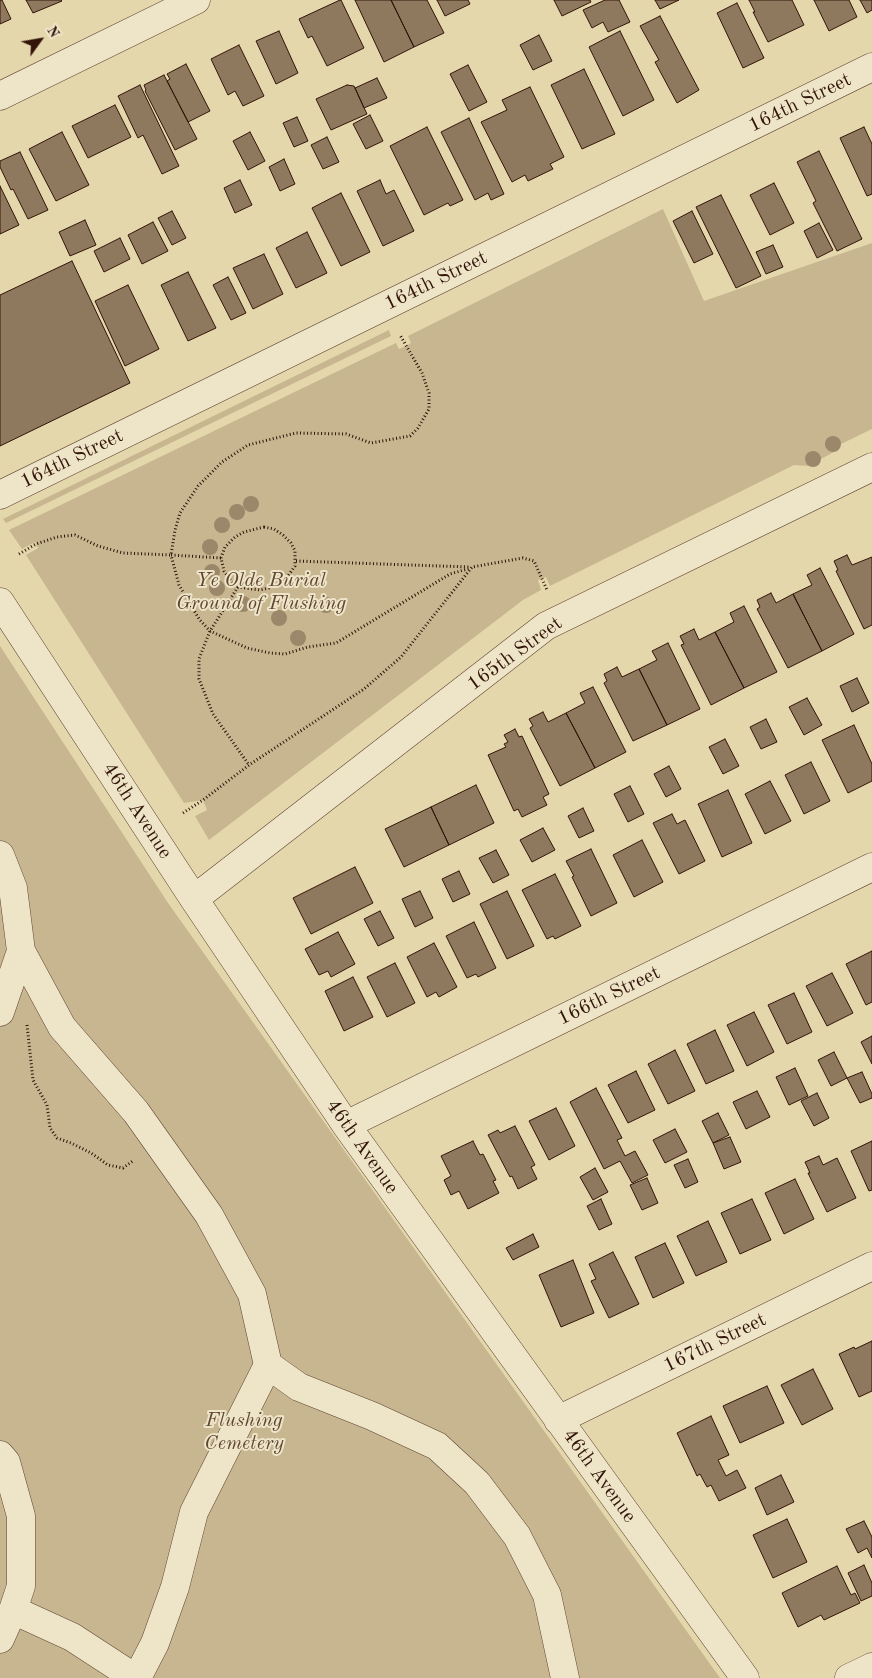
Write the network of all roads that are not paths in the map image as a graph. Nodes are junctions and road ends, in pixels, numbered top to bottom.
1 (196, 0) edge
2 (872, 68) edge
3 (0, 96) edge
4 (872, 467) edge
5 (0, 495) edge
6 (0, 602) edge
7 (0, 855) edge
8 (872, 867) edge
9 (194, 899) junction
10 (21, 951) junction
11 (1, 1008) edge
12 (346, 1125) junction
13 (872, 1266) edge
14 (268, 1365) junction
15 (558, 1420) junction
16 (0, 1455) edge
17 (13, 1610) junction
18 (0, 1639) edge
19 (872, 1667) edge
20 (136, 1678) edge
21 (565, 1678) edge
22 (745, 1678) edge
23 (849, 1678) edge

1 - 3 street
2 - 5 street, 164th Street
4 - 9 street, 165th Street
6 - 9 street, 46th Avenue
7 - 10 street
8 - 12 street, 166th Street
9 - 12 street, 46th Avenue
10 - 11 street
10 - 14 street
12 - 15 street, 46th Avenue
13 - 15 street, 167th Street
14 - 20 street
14 - 21 street
15 - 22 street, 46th Avenue
16 - 17 street
17 - 18 street
17 - 20 street
19 - 23 street

